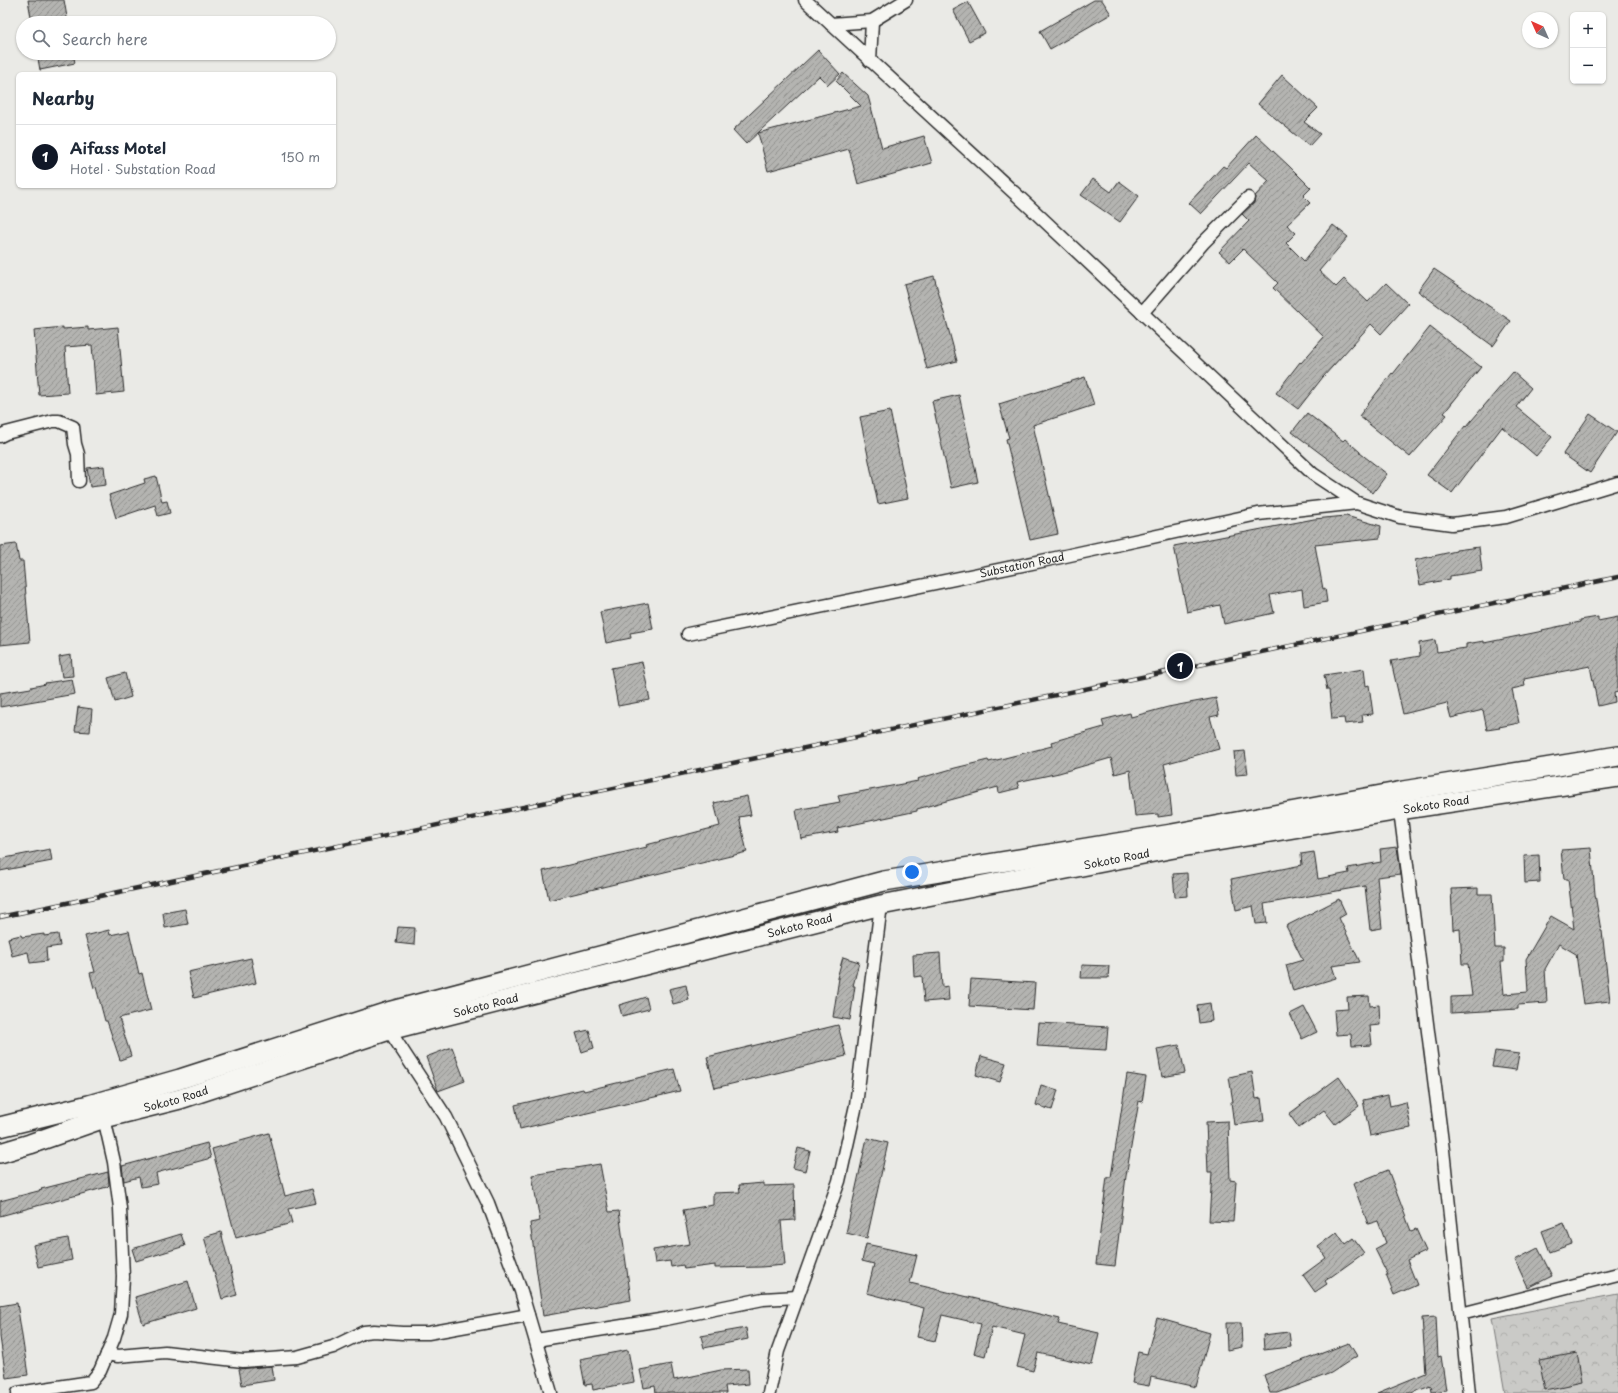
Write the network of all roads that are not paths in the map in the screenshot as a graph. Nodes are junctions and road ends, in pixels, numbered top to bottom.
1 (805, 0) edge
2 (906, 0) edge
3 (872, 21) junction
4 (831, 24) junction
5 (870, 61) junction
6 (1248, 198) dead end
7 (1142, 313) junction
8 (0, 436) edge
9 (79, 481) dead end
10 (1618, 483) edge
11 (1357, 503) junction
12 (688, 634) dead end
13 (1618, 756) edge
14 (1618, 778) edge
15 (1400, 810) junction
16 (881, 905) junction
17 (390, 1030) junction
18 (104, 1118) junction
19 (0, 1127) edge
20 (0, 1153) edge
21 (1618, 1274) edge
22 (797, 1297) junction
23 (1460, 1314) junction
24 (528, 1315) junction
25 (536, 1340) junction
26 (107, 1354) junction
27 (18, 1393) edge
28 (551, 1393) edge
29 (769, 1393) edge
30 (1469, 1393) edge

1 - 4 street
2 - 3 street
3 - 4 street
3 - 5 street
4 - 5 street
5 - 7 street
6 - 7 street
7 - 11 street
8 - 9 street
10 - 11 street
11 - 12 street, Substation Road
13 - 19 main road, Sokoto Road
14 - 15 main road, Sokoto Road
15 - 16 main road, Sokoto Road
15 - 23 street
16 - 17 main road, Sokoto Road
16 - 22 street
17 - 18 main road, Sokoto Road
17 - 24 street
18 - 20 main road, Sokoto Road
18 - 26 street
21 - 23 street
22 - 25 street
22 - 29 street
23 - 30 street
24 - 25 street
24 - 26 street
25 - 28 street
26 - 27 street

